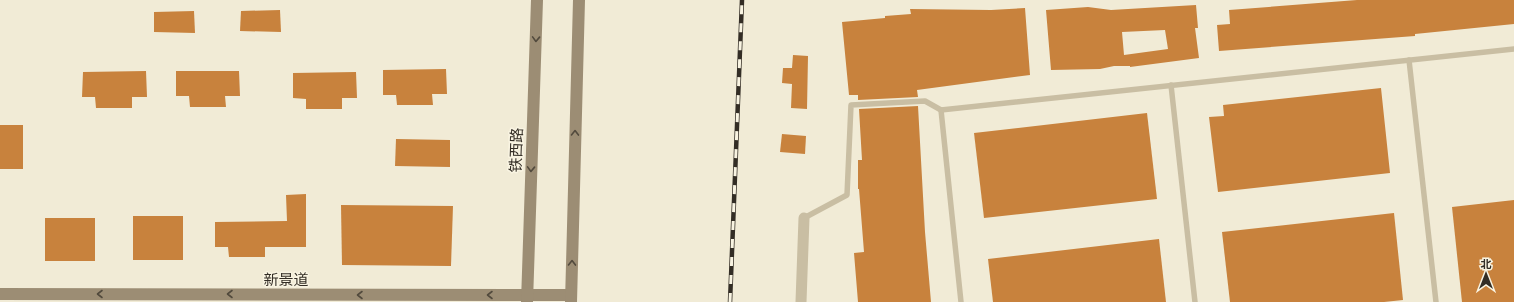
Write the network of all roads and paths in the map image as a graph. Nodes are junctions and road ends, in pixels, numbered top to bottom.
1 (537, 0) edge
2 (579, 0) edge
3 (1514, 49) edge
4 (1409, 60) junction
5 (1171, 85) junction
6 (941, 110) junction
7 (804, 218) joint
8 (0, 294) edge
9 (50, 298) edge
10 (522, 298) edge
11 (571, 298) edge
12 (801, 302) edge
13 (961, 302) edge
14 (1195, 302) edge
15 (1436, 302) edge

1 -> 10 main road, 铁西路
11 -> 2 main road
3 - 4 lane
4 - 5 lane
4 - 15 lane
5 - 6 lane
5 - 14 lane
6 - 7 lane
6 - 13 lane
7 - 12 street
8 - 9 main road, 新景道
10 -> 9 main road, 新景道
10 - 11 main road, 新景道

